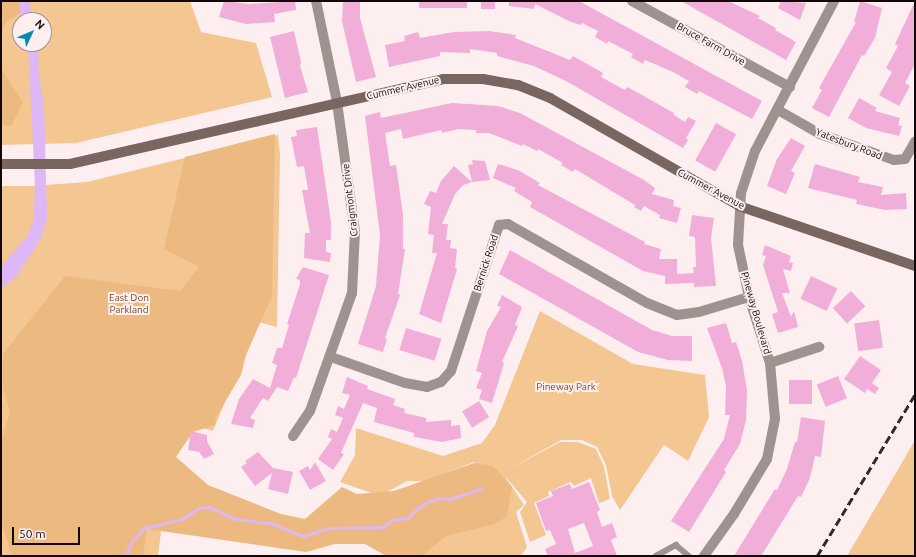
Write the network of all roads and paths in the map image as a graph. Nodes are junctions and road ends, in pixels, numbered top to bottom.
1 (316, 1) edge
2 (632, 1) edge
3 (834, 1) edge
4 (790, 87) junction
5 (337, 102) junction
6 (778, 110) junction
7 (915, 142) edge
8 (1, 164) edge
9 (739, 206) junction
10 (915, 266) edge
11 (749, 297) junction
12 (819, 347) dead end
13 (331, 357) junction
14 (770, 363) junction
15 (293, 436) dead end
16 (656, 556) edge
17 (689, 556) edge
18 (704, 556) edge

1 - 5 street, Craigmont Drive
2 - 4 street, Bruce Farm Drive
3 - 4 street, Pineway Boulevard
4 - 6 street, Pineway Boulevard
5 - 8 street, Cummer Avenue
5 - 9 street, Cummer Avenue
5 - 13 street, Craigmont Drive
6 - 7 street, Yatesbury Road
6 - 9 street, Pineway Boulevard
9 - 10 street, Cummer Avenue
9 - 11 street, Pineway Boulevard
11 - 13 street, Bernick Road
11 - 14 street, Pineway Boulevard
12 - 14 street
13 - 15 street, Craigmont Drive
14 - 18 street, Pineway Boulevard
16 - 17 lane

